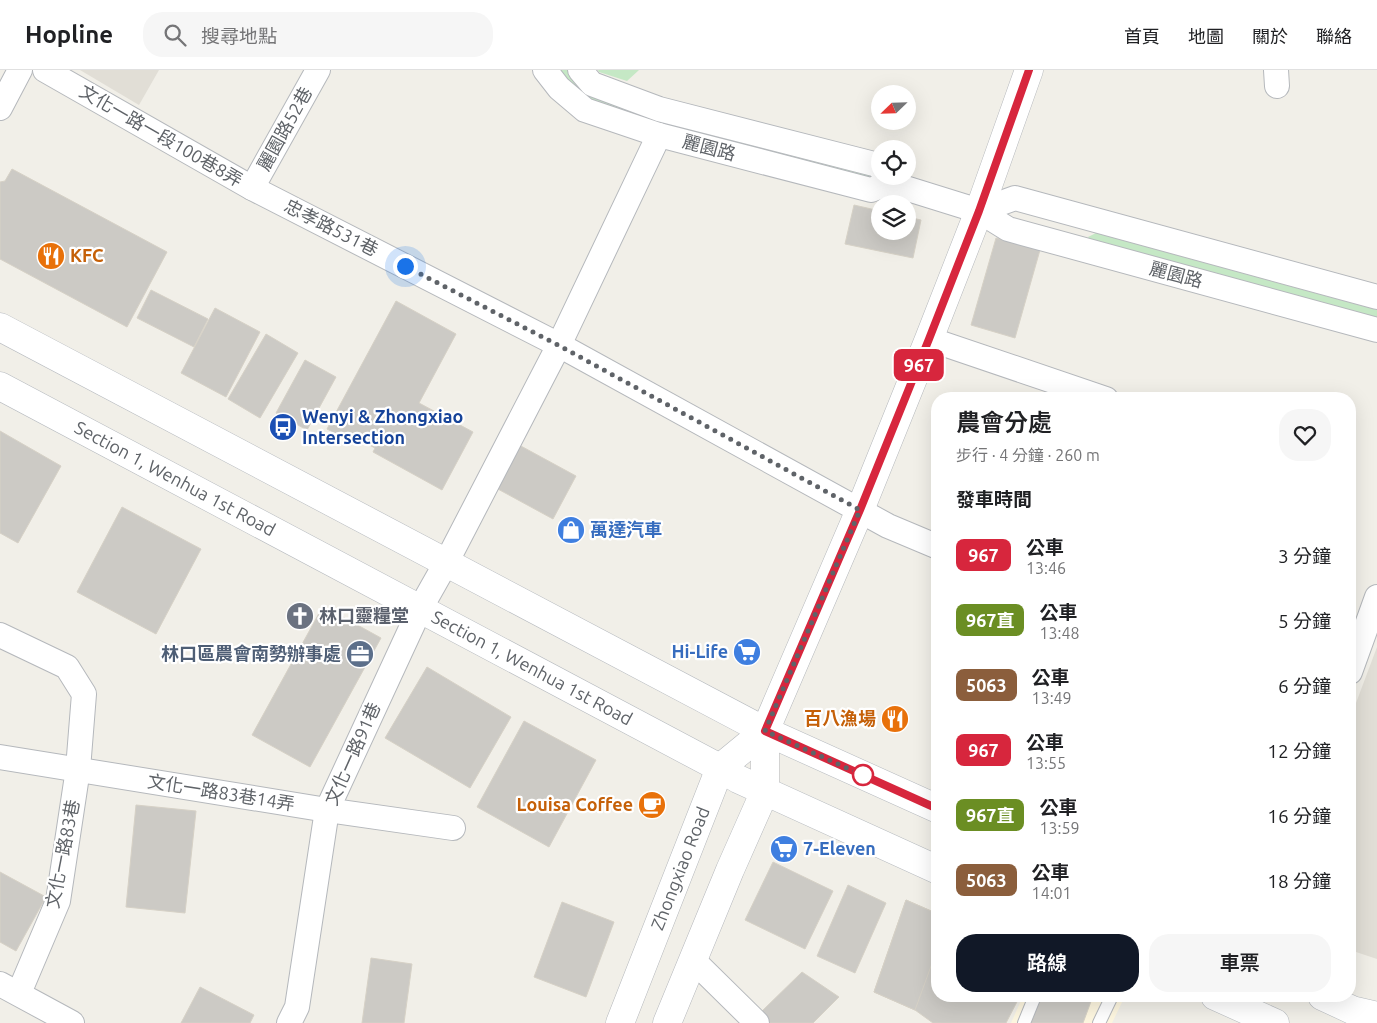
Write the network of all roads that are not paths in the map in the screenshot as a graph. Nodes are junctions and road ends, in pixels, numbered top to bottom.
1 (20, 70) edge
2 (45, 70) edge
3 (318, 70) edge
4 (545, 70) edge
5 (580, 70) edge
6 (1029, 70) edge
7 (0, 108) edge
8 (659, 135) junction
9 (871, 163) edge
10 (876, 185) edge
11 (909, 185) edge
12 (252, 188) junction
13 (979, 211) junction
14 (1377, 297) edge
15 (0, 327) edge
16 (1377, 330) edge
17 (929, 339) junction
18 (558, 345) junction
19 (0, 386) edge
20 (1085, 392) edge
21 (860, 510) junction
22 (931, 544) edge
23 (446, 563) junction
24 (1377, 597) edge
25 (420, 609) junction
26 (0, 634) edge
27 (1356, 655) edge
28 (765, 731) junction
29 (0, 757) edge
30 (720, 768) junction
31 (78, 769) junction
32 (765, 791) junction
33 (931, 805) edge
34 (327, 810) junction
35 (453, 828) dead end
36 (931, 867) edge
37 (693, 960) junction
38 (10, 988) edge
39 (1033, 1002) edge
40 (1109, 1002) edge
41 (1227, 1002) edge
42 (1335, 1002) edge
43 (293, 1015) edge
44 (1377, 1016) edge
45 (1265, 1021) edge
46 (72, 1023) edge
47 (620, 1023) edge
48 (667, 1023) edge
49 (757, 1023) edge
50 (1024, 1023) edge
51 (1099, 1023) edge

1 - 7 street
2 - 12 street, 文化一路一段100巷8弄
3 - 12 street, 麗園路52巷
4 - 8 street, 麗園路
5 - 9 street, 麗園路
6 - 13 main road, Zhongxiao Road
8 - 10 street, 麗園路
8 - 18 street, 文化一路91巷
11 - 13 street, 麗園路
12 - 18 street, 忠孝路531巷
13 - 14 street, 麗園路
13 - 16 street, 麗園路
13 - 17 main road, Zhongxiao Road
15 - 23 main road
17 - 20 street
17 - 21 main road, Zhongxiao Road
18 - 21 street, 忠孝路531巷
18 - 23 street, 文化一路91巷
19 - 25 main road, Section 1, Wenhua 1st Road
21 - 22 street, 忠孝路531巷
21 - 28 main road, Zhongxiao Road
23 - 25 street, 文化一路91巷
23 - 28 main road
24 - 27 street
25 - 30 main road, Section 1, Wenhua 1st Road
25 - 34 street, 文化一路91巷
26 - 31 street
28 - 30 main road, Zhongxiao Road
28 - 32 main road, Zhongxiao Road
28 - 33 main road
29 - 31 street, 文化一路83巷14弄
30 - 32 main road, Section 1, Wenhua 1st Road
30 - 47 main road, Zhongxiao Road
31 - 34 street, 文化一路83巷14弄
31 - 38 street, 文化一路83巷
32 - 36 main road, Section 1, Wenhua 1st Road
32 - 37 main road, Zhongxiao Road
34 - 35 street, 文化一路83巷14弄
34 - 43 street, 文化一路91巷
37 - 48 main road, Zhongxiao Road
37 - 49 street
38 - 46 street
39 - 50 lane
40 - 51 lane
41 - 45 main road
42 - 44 main road

